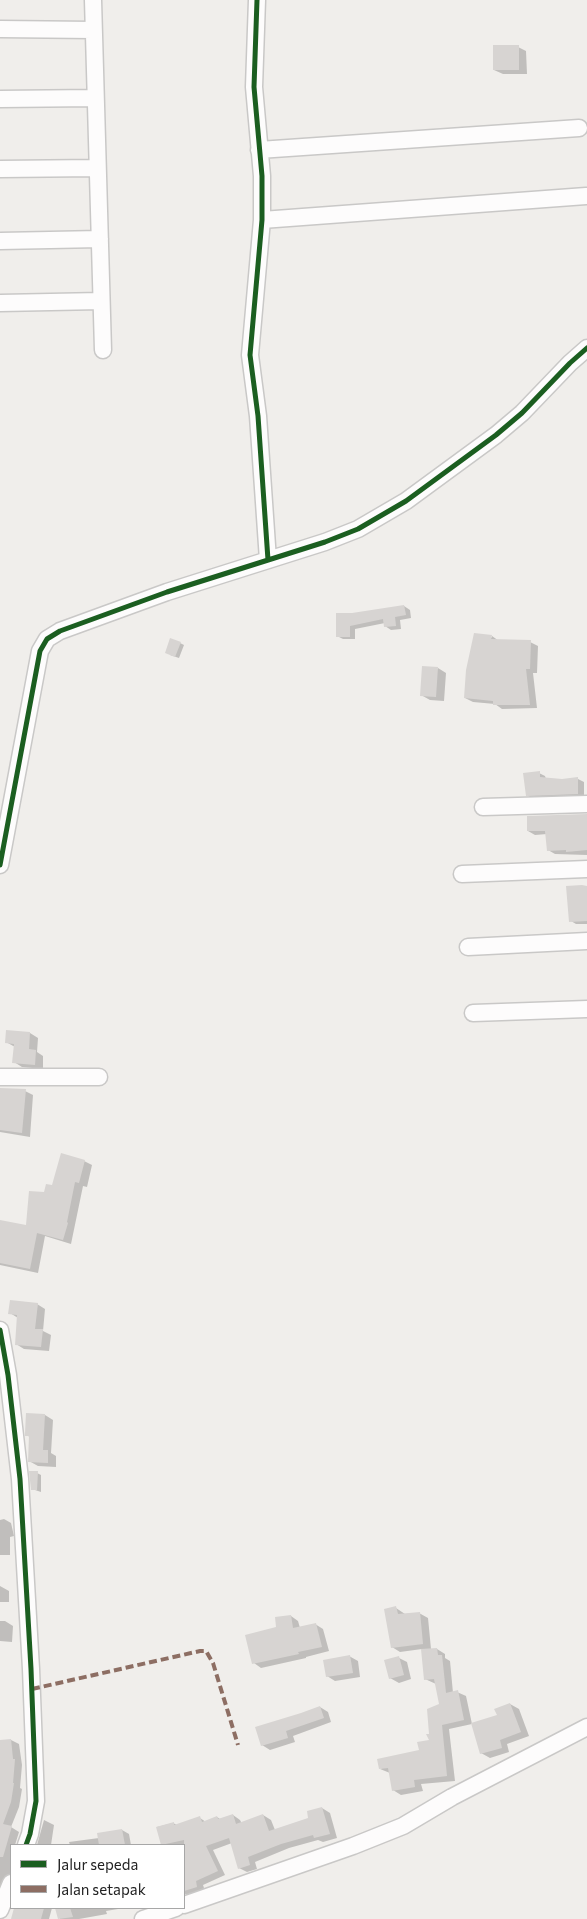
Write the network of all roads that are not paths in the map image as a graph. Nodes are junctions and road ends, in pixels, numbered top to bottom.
1 (93, 0) edge
2 (257, 0) edge
3 (0, 29) edge
4 (93, 30) junction
5 (95, 98) junction
6 (0, 99) edge
7 (579, 128) dead end
8 (259, 150) junction
9 (97, 168) junction
10 (0, 169) edge
11 (586, 196) dead end
12 (262, 220) junction
13 (100, 239) junction
14 (0, 241) edge
15 (101, 301) junction
16 (0, 303) edge
17 (587, 348) edge
18 (103, 350) dead end
19 (268, 560) junction
20 (587, 804) edge
21 (483, 807) dead end
22 (0, 865) edge
23 (587, 869) edge
24 (462, 874) dead end
25 (587, 941) edge
26 (468, 947) dead end
27 (587, 1009) edge
28 (473, 1013) dead end
29 (0, 1077) edge
30 (99, 1077) dead end
31 (0, 1330) edge
32 (587, 1727) edge
33 (26, 1844) edge
34 (10, 1885) edge
35 (185, 1905) edge
36 (173, 1909) edge
37 (0, 1910) edge
38 (143, 1919) edge

1 - 4 street
2 - 8 street
3 - 4 street
4 - 5 street
5 - 6 street
5 - 9 street
7 - 8 street
8 - 12 street
9 - 10 street
9 - 13 street
11 - 12 street
12 - 19 street
13 - 14 street
13 - 15 street
15 - 16 street
15 - 18 street
17 - 19 street
19 - 22 street
20 - 21 street
23 - 24 street
25 - 26 street
27 - 28 street
29 - 30 street
31 - 33 street
32 - 35 street
34 - 37 street
36 - 38 street

